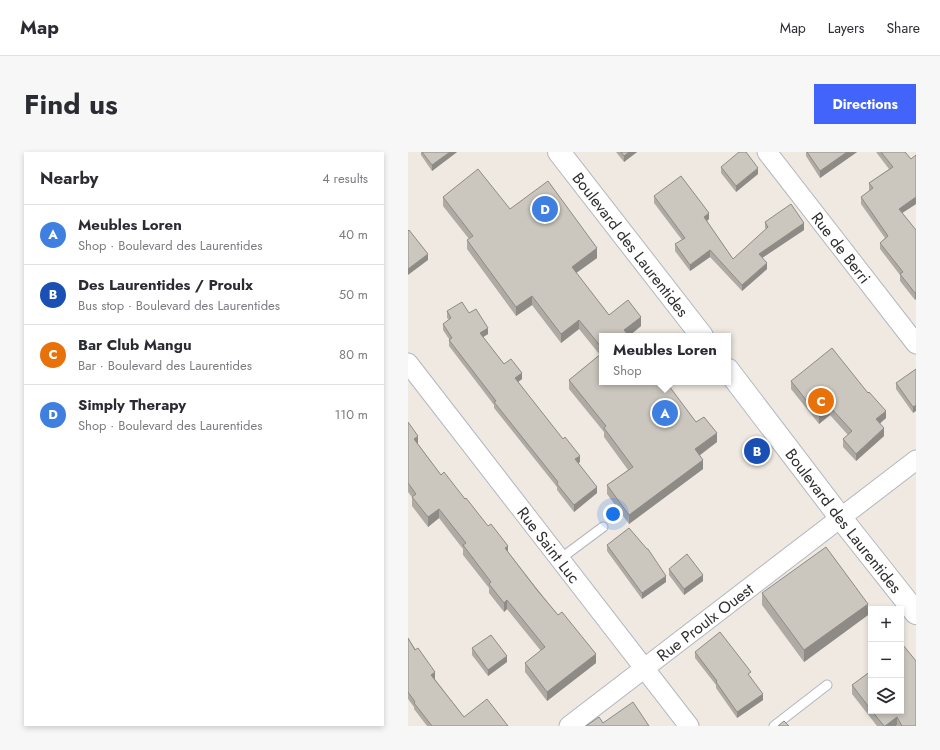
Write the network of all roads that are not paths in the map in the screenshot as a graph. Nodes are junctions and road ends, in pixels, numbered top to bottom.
1 (559, 152) edge
2 (767, 152) edge
3 (700, 333) edge
4 (916, 344) edge
5 (408, 363) edge
6 (731, 374) edge
7 (916, 460) edge
8 (840, 517) junction
9 (603, 527) dead end
10 (560, 559) junction
11 (916, 613) edge
12 (644, 669) junction
13 (827, 685) dead end
14 (569, 726) edge
15 (689, 726) edge
16 (774, 726) edge

1 - 3 main road, Boulevard des Laurentides
2 - 4 street, Rue de Berri
5 - 10 street, Rue Saint Luc
6 - 8 main road, Boulevard des Laurentides
7 - 8 street, Rue Proulx Ouest
8 - 11 main road, Boulevard des Laurentides
8 - 12 street, Rue Proulx Ouest
9 - 10 lane
10 - 12 street, Rue Saint Luc
12 - 14 street, Rue Proulx Ouest
12 - 15 street, Rue Saint Luc
13 - 16 lane

